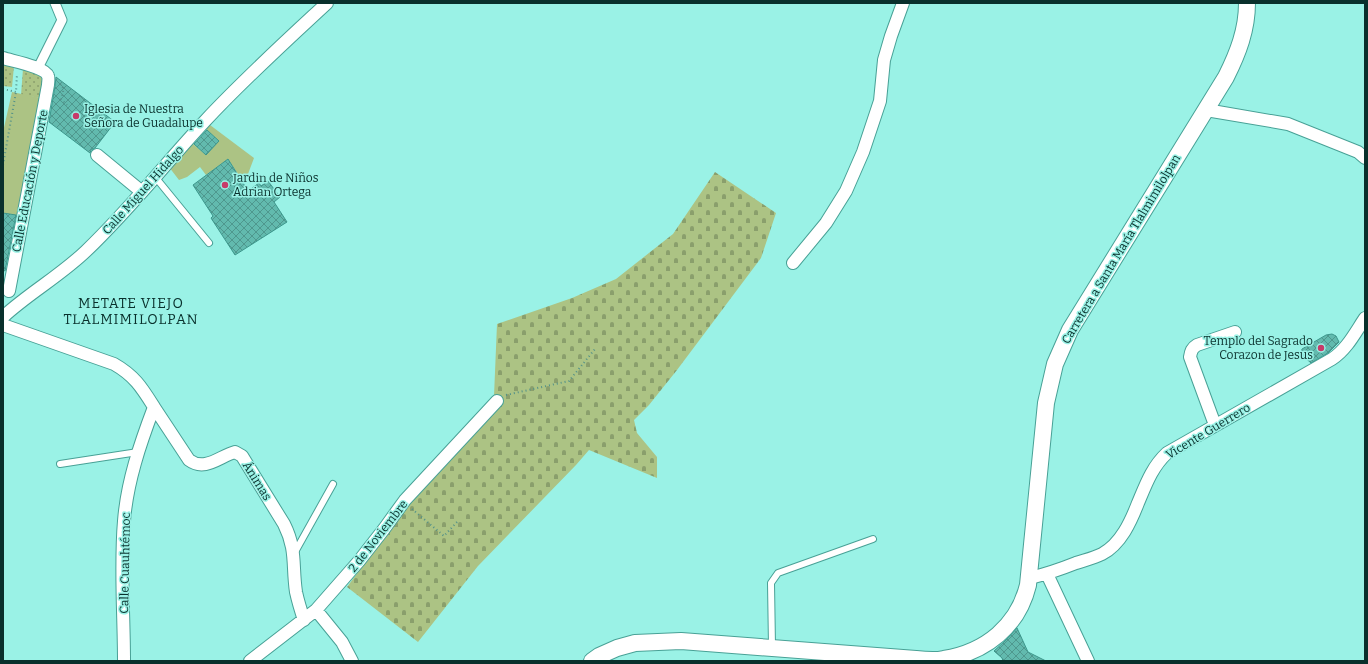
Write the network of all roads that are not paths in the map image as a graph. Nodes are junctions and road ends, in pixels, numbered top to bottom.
1 (55, 3) edge
2 (327, 3) edge
3 (903, 3) edge
4 (1247, 3) edge
5 (3, 58) edge
6 (42, 70) junction
7 (1206, 110) junction
8 (1363, 154) edge
9 (96, 155) dead end
10 (156, 178) junction
11 (142, 192) junction
12 (209, 243) dead end
13 (794, 263) dead end
14 (6, 291) edge
15 (18, 304) junction
16 (3, 317) edge
17 (1365, 318) edge
18 (3, 325) edge
19 (1235, 332) dead end
20 (497, 401) road end
21 (154, 407) junction
22 (1215, 425) junction
23 (138, 452) junction
24 (60, 464) dead end
25 (334, 484) dead end
26 (873, 539) dead end
27 (294, 554) junction
28 (1047, 574) junction
29 (1030, 578) junction
30 (316, 610) junction
31 (304, 620) junction
32 (772, 648) junction
33 (124, 661) edge
34 (250, 661) edge
35 (352, 661) edge
36 (592, 661) edge
37 (1088, 661) edge

1 - 6 street
2 - 10 street, Calle Miguel Hidalgo
3 - 13 street
4 - 7 main road, Carretera a Santa María Tlalmimilolpan
5 - 6 street
6 - 14 street, Calle Educación y Deporte
7 - 8 street
7 - 29 main road, Carretera a Santa María Tlalmimilolpan
9 - 11 street
10 - 11 street, Calle Miguel Hidalgo
10 - 12 lane
11 - 15 street, Calle Miguel Hidalgo
14 - 15 street
15 - 16 street, Calle Miguel Hidalgo
17 - 22 street, Vicente Guerrero
18 - 21 street
19 - 22 street
20 - 30 street, 2 de Noviembre
21 - 23 street, Calle Cuauhtémoc
21 - 27 street, Ánimas
22 - 28 street, Vicente Guerrero
23 - 24 lane
23 - 33 street, Calle Cuauhtémoc
25 - 27 lane
26 - 32 lane
27 - 31 street, Ánimas
28 - 29 street, Vicente Guerrero
28 - 37 street
29 - 32 main road, Carretera a Santa María Tlalmimilolpan
30 - 31 street, 2 de Noviembre
30 - 35 street
31 - 34 street, 2 de Noviembre
32 - 36 main road, Carretera a Santa María Tlalmimilolpan

